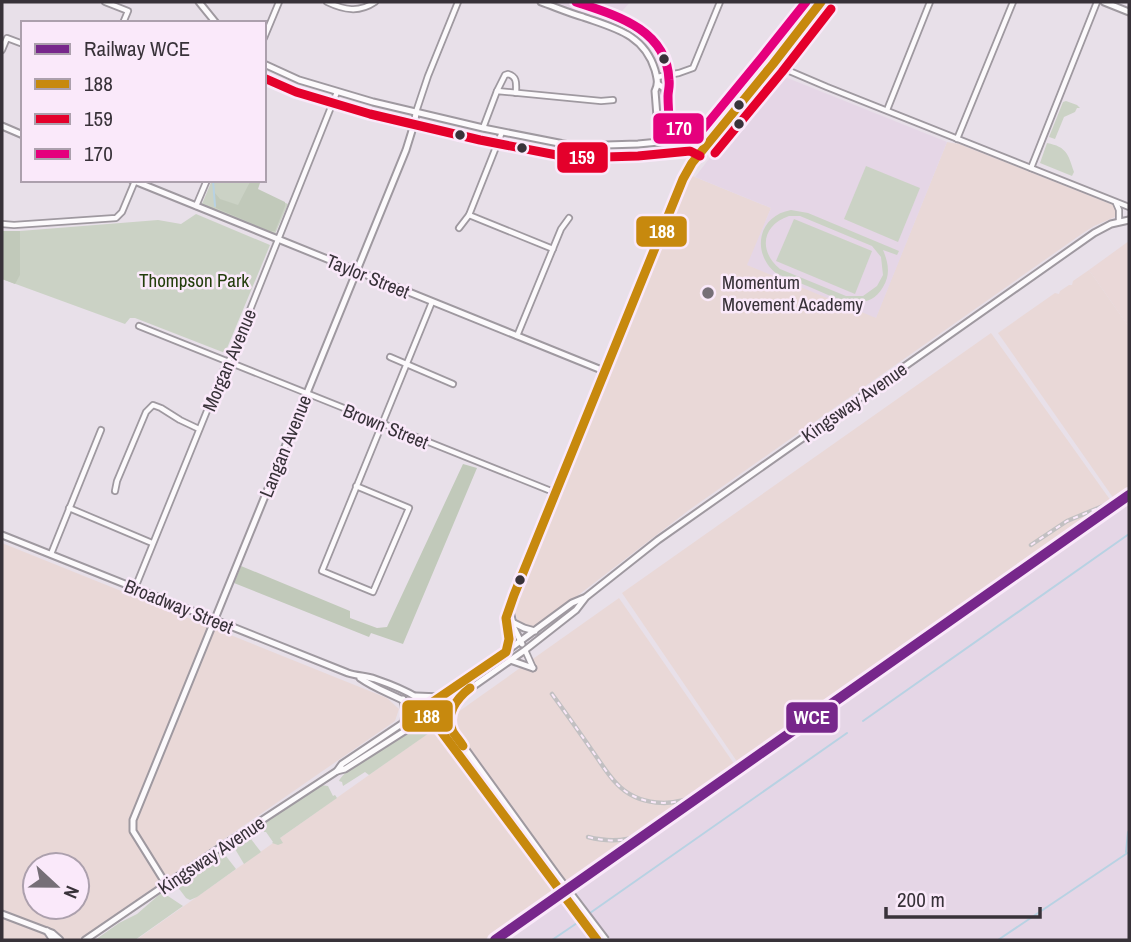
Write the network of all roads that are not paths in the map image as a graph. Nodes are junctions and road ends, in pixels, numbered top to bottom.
1 (105, 2) edge
2 (199, 2) edge
3 (279, 2) edge
4 (327, 2) edge
5 (375, 2) edge
6 (458, 2) edge
7 (541, 2) edge
8 (720, 2) edge
9 (821, 2) edge
10 (930, 2) edge
11 (1013, 2) edge
12 (1097, 2) edge
13 (1104, 2) edge
14 (1129, 12) edge
15 (125, 21) edge
16 (214, 21) edge
17 (266, 33) edge
18 (21, 43) edge
19 (2, 50) edge
20 (773, 64) junction
21 (266, 65) edge
22 (658, 81) junction
23 (497, 91) junction
24 (337, 92) junction
25 (516, 93) junction
26 (613, 100) dead end
27 (887, 110) junction
28 (416, 112) junction
29 (2, 127) edge
30 (483, 128) junction
31 (502, 132) junction
32 (21, 134) edge
33 (957, 139) junction
34 (678, 140) junction
35 (659, 142) junction
36 (706, 145) junction
37 (1031, 168) junction
38 (134, 182) edge
39 (136, 182) edge
40 (206, 182) edge
41 (1113, 200) junction
42 (196, 206) junction
43 (1129, 207) edge
44 (469, 215) junction
45 (569, 218) dead end
46 (1129, 220) edge
47 (1119, 222) junction
48 (2, 225) edge
49 (459, 228) dead end
50 (278, 239) junction
51 (553, 249) junction
52 (357, 271) junction
53 (432, 302) junction
54 (139, 326) dead end
55 (517, 336) junction
56 (390, 357) dead end
57 (228, 361) junction
58 (407, 364) junction
59 (604, 371) junction
60 (453, 383) dead end
61 (307, 393) junction
62 (382, 425) junction
63 (199, 429) junction
64 (101, 430) dead end
65 (356, 486) junction
66 (115, 491) dead end
67 (556, 493) junction
68 (69, 508) junction
69 (2, 535) edge
70 (152, 543) junction
71 (51, 554) junction
72 (135, 588) junction
73 (586, 597) junction
74 (509, 608) junction
75 (214, 619) junction
76 (512, 622) junction
77 (535, 631) junction
78 (521, 641) junction
79 (525, 650) junction
80 (506, 652) junction
81 (510, 660) junction
82 (533, 668) joint
83 (358, 676) junction
84 (416, 696) junction
85 (442, 697) junction
86 (458, 697) junction
87 (403, 699) junction
88 (429, 705) junction
89 (421, 710) junction
90 (435, 711) junction
91 (428, 716) junction
92 (404, 722) junction
93 (410, 726) junction
94 (438, 728) junction
95 (451, 729) junction
96 (337, 771) junction
97 (553, 876) junction
98 (166, 884) junction
99 (2, 914) edge
100 (47, 931) junction
101 (53, 940) edge
102 (60, 940) edge
103 (85, 940) edge
104 (597, 940) edge
105 (606, 940) edge

1 - 15 street
2 - 16 main road
3 - 17 street
4 - 5 street
6 - 28 street, Langan Avenue
7 - 22 main road
8 - 22 street
9 - 20 main road
10 - 27 street
11 - 33 street
12 - 37 street
13 - 14 main road
18 - 19 street
20 - 27 street
20 - 36 main road
21 - 24 main road
22 - 34 main road
22 - 35 main road
23 - 25 street
23 - 25 street
23 - 30 street
24 - 28 main road
24 - 50 street, Morgan Avenue
25 - 26 street
27 - 33 street
28 - 30 main road
28 - 52 main road, Langan Avenue
29 - 32 main road
30 - 31 main road
31 - 35 main road
31 - 44 street
33 - 37 street
34 - 35 main road
34 - 36 main road
36 - 59 main road
37 - 41 street
38 - 48 street
39 - 42 main road, Taylor Street
40 - 42 street
41 - 43 street
41 - 47 street
42 - 50 main road, Taylor Street
44 - 49 street
44 - 51 street
45 - 51 street
46 - 47 main road, Kingsway Avenue
47 - 73 main road, Kingsway Avenue
50 - 52 main road, Taylor Street
50 - 57 street, Morgan Avenue
51 - 55 street
52 - 53 main road, Taylor Street
52 - 61 main road, Langan Avenue
53 - 55 main road, Taylor Street
53 - 58 street
54 - 57 street, Brown Street
55 - 59 main road, Taylor Street
56 - 58 street
57 - 61 street, Brown Street
57 - 63 street, Morgan Avenue
58 - 60 street
58 - 62 street
59 - 67 main road
61 - 62 street, Brown Street
61 - 75 main road, Langan Avenue
62 - 65 street
62 - 67 street, Brown Street
63 - 66 street
63 - 70 street, Morgan Avenue
64 - 68 street
65 - 65 street
67 - 74 main road
68 - 70 street
68 - 71 street
69 - 71 main road, Broadway Street
70 - 72 street, Morgan Avenue
71 - 72 main road, Broadway Street
72 - 75 main road, Broadway Street
73 - 77 main road, Kingsway Avenue
73 - 79 main road, Kingsway Avenue
74 - 76 main road
74 - 80 main road
75 - 83 main road, Broadway Street
75 - 98 main road, Langan Avenue
76 - 77 main road
76 - 78 main road
77 - 78 main road, Kingsway Avenue
78 - 79 main road
78 - 80 main road, Kingsway Avenue
79 - 81 main road, Kingsway Avenue
79 - 82 street
80 - 85 main road, Kingsway Avenue
81 - 82 main road
81 - 86 main road, Kingsway Avenue
83 - 84 main road, Broadway Street
83 - 87 main road, Broadway Street
84 - 85 main road
84 - 88 main road, Broadway Street
85 - 88 main road, Kingsway Avenue
86 - 90 main road, Kingsway Avenue
86 - 95 main road
87 - 89 main road, Broadway Street
87 - 92 main road
88 - 89 main road, Kingsway Avenue
88 - 90 main road, Broadway Street
89 - 91 main road, Broadway Street
89 - 92 main road, Kingsway Avenue
90 - 91 main road, Kingsway Avenue
90 - 95 main road, Broadway Street
91 - 93 main road, Kingsway Avenue
91 - 94 main road, Broadway Street
92 - 96 main road, Kingsway Avenue
93 - 94 main road
93 - 96 main road, Kingsway Avenue
94 - 97 main road, Broadway Street
95 - 97 main road, Broadway Street
96 - 98 main road, Kingsway Avenue
97 - 104 main road, bridge
97 - 105 main road, bridge
98 - 103 main road, Kingsway Avenue
99 - 100 main road
100 - 101 main road
100 - 102 main road

